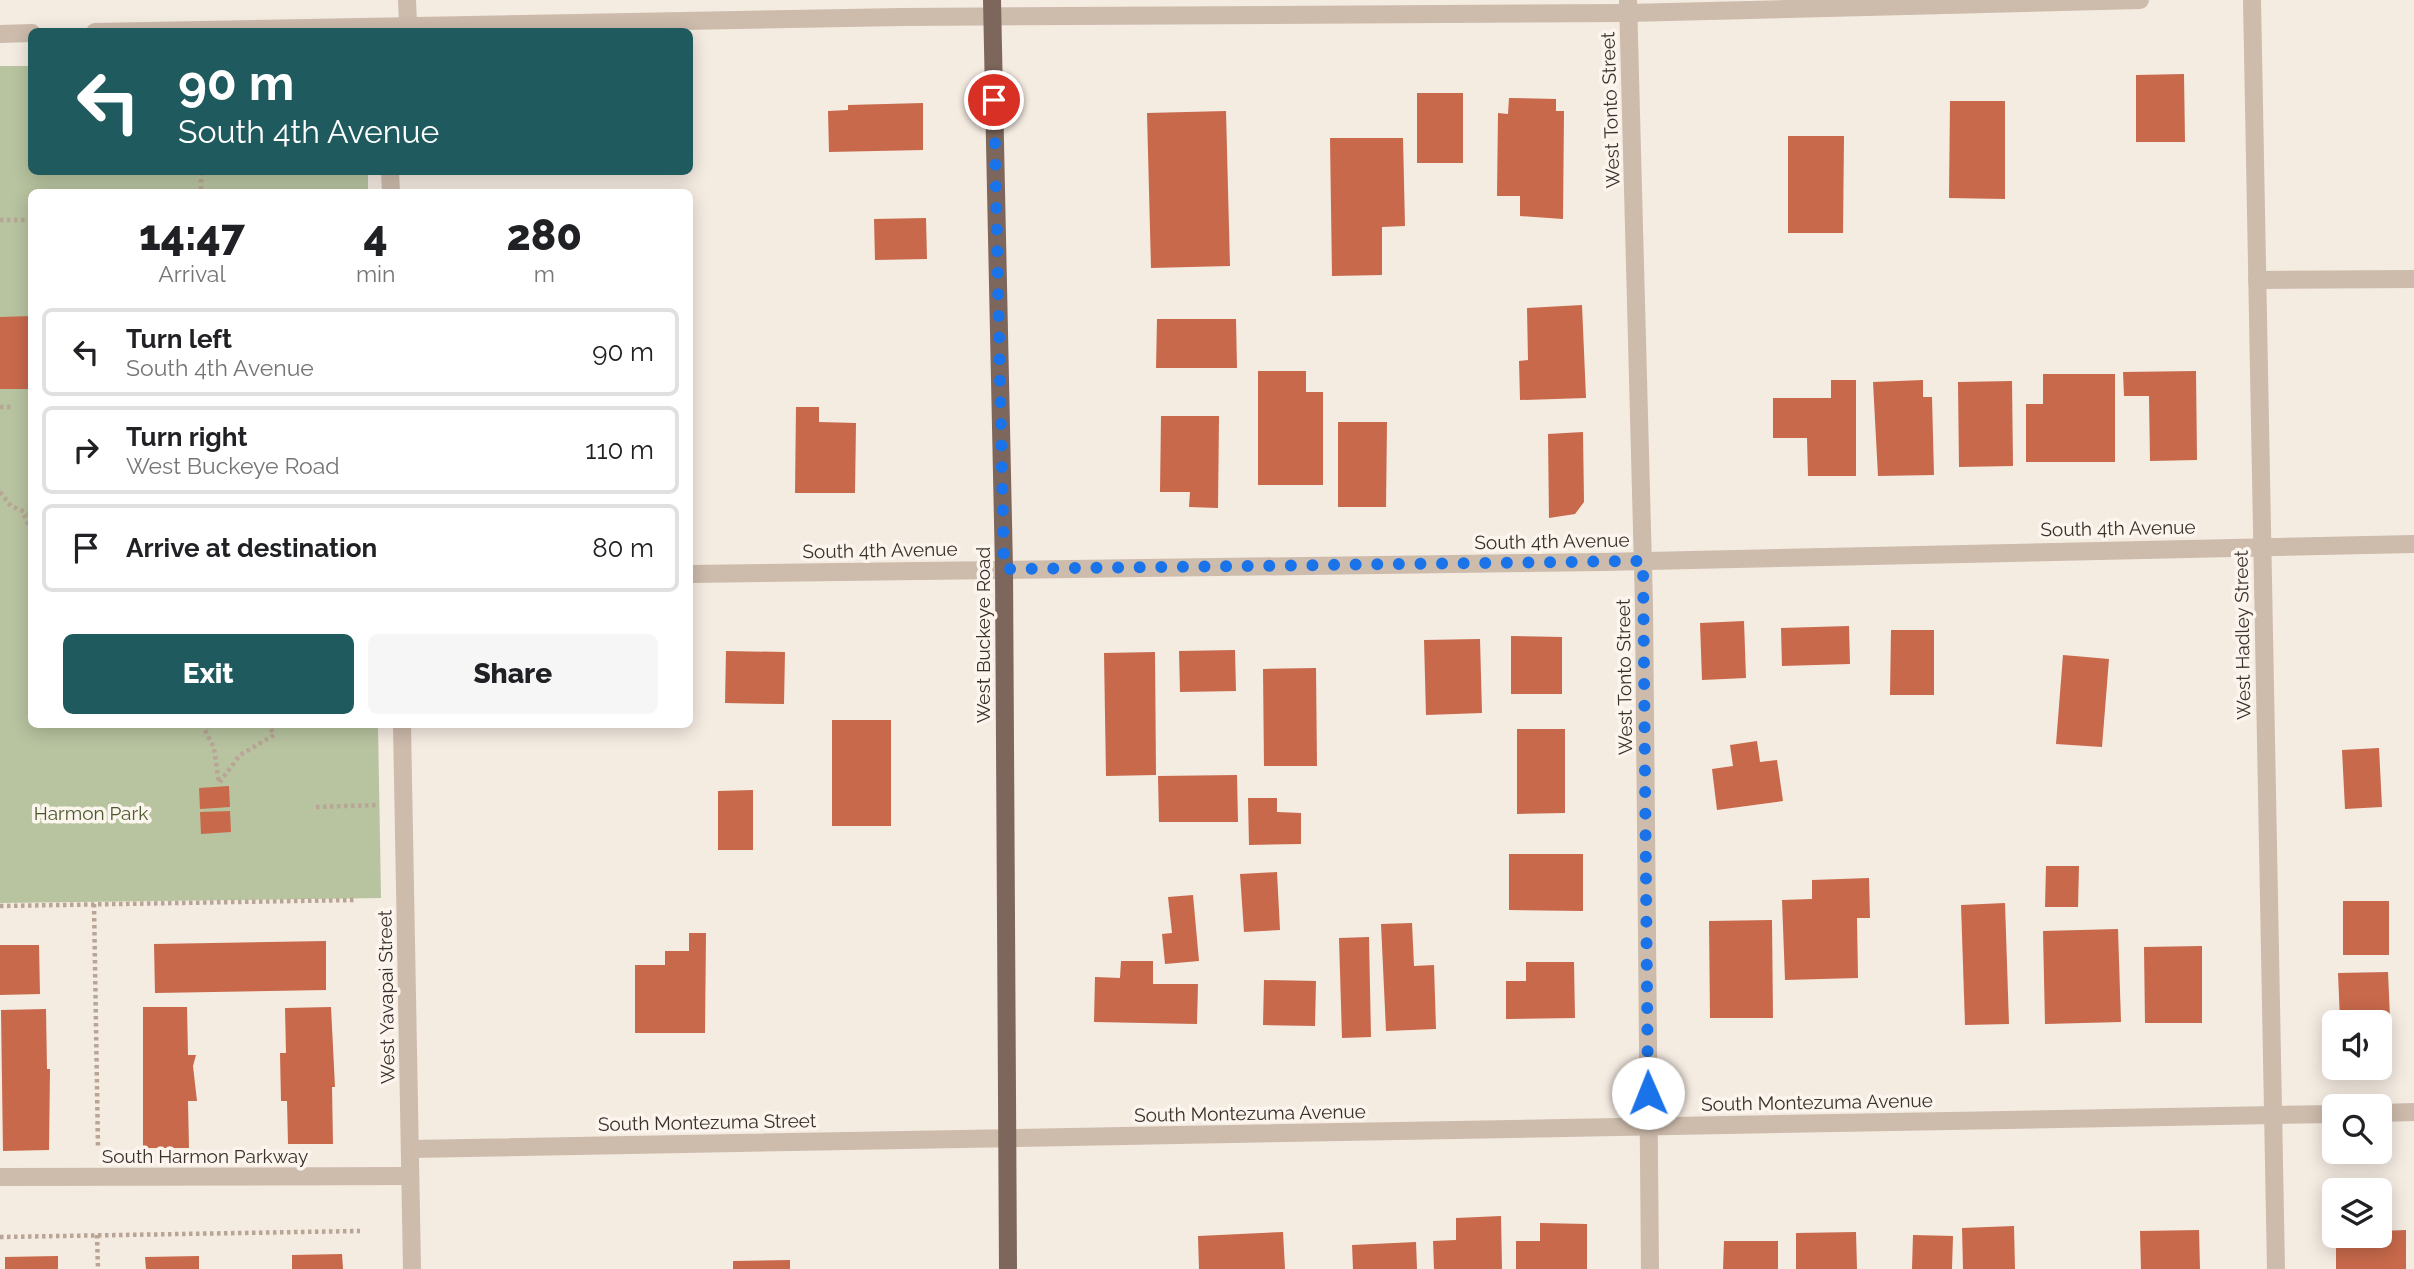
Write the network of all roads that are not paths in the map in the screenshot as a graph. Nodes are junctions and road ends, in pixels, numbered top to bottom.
1 (407, 0) edge
2 (2140, 0) edge
3 (2252, 0) edge
4 (1628, 6) edge
5 (992, 9) edge
6 (408, 24) junction
7 (386, 28) edge
8 (28, 33) edge
9 (0, 34) edge
10 (2414, 279) edge
11 (2257, 280) junction
12 (2414, 544) edge
13 (2262, 546) junction
14 (1643, 561) junction
15 (1004, 569) junction
16 (693, 574) edge
17 (402, 728) edge
18 (2414, 1112) edge
19 (2392, 1113) edge
20 (2322, 1114) edge
21 (2273, 1115) junction
22 (1649, 1126) junction
23 (1006, 1138) junction
24 (410, 1149) junction
25 (410, 1176) junction
26 (0, 1177) edge
27 (412, 1269) edge
28 (1007, 1269) edge
29 (1650, 1269) edge
30 (2276, 1269) edge

1 - 6 street
2 - 4 street
3 - 11 street, West Hadley Street
4 - 5 street
4 - 14 street, West Tonto Street
5 - 6 street
5 - 15 main road, West Buckeye Road
6 - 7 street
8 - 9 street
10 - 11 street
11 - 13 street, West Hadley Street
12 - 13 street, South 4th Avenue
13 - 14 street, South 4th Avenue
13 - 21 street, West Hadley Street
14 - 15 street, South 4th Avenue
14 - 22 street, West Tonto Street
15 - 16 street, South 4th Avenue
15 - 23 main road, West Buckeye Road
17 - 24 street, West Yavapai Street
18 - 19 street
20 - 21 street, South Montezuma Avenue
21 - 22 street, South Montezuma Avenue
21 - 30 street, West Hadley Street
22 - 23 street, South Montezuma Avenue
22 - 29 street, West Tonto Street
23 - 24 street, South Montezuma Street
23 - 28 main road, West Buckeye Road
24 - 25 street, West Yavapai Street
25 - 26 street, South Harmon Parkway
25 - 27 street, West Yavapai Street

